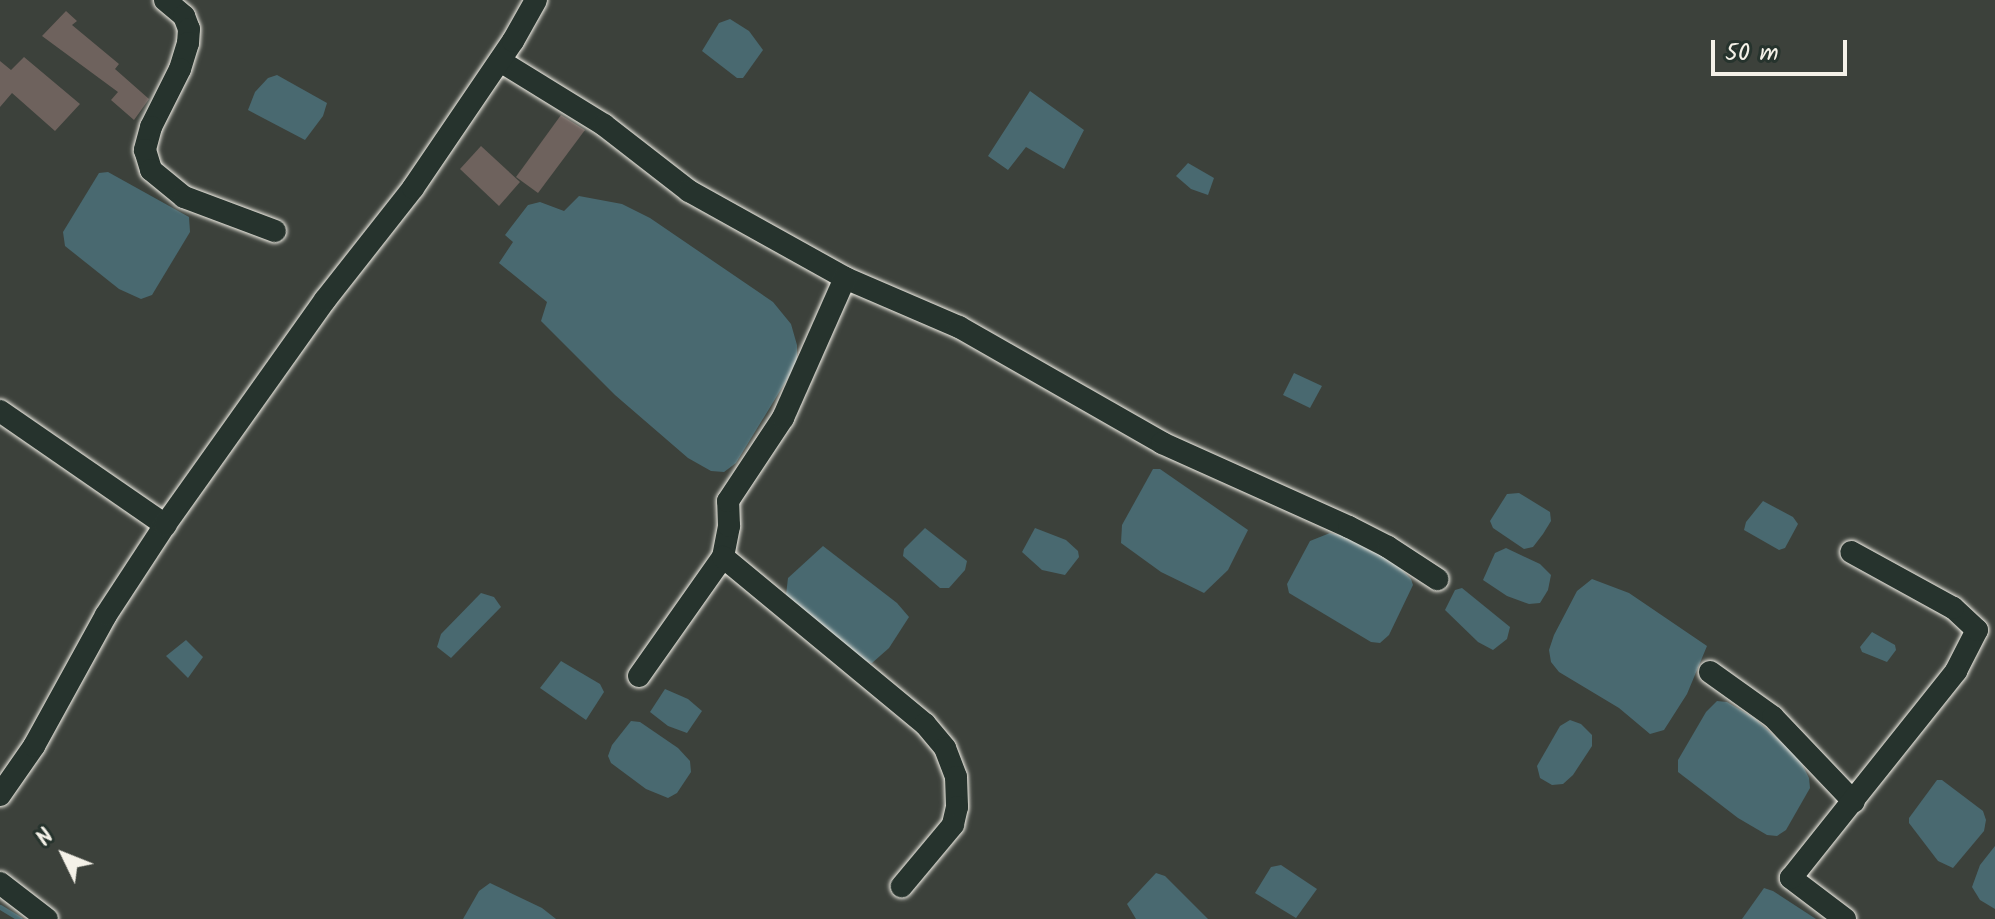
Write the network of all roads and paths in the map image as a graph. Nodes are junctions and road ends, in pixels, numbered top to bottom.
1 (166, 0) edge
2 (536, 0) edge
3 (500, 61) junction
4 (275, 231) dead end
5 (845, 278) junction
6 (0, 411) edge
7 (165, 525) junction
8 (1851, 552) dead end
9 (723, 557) junction
10 (1437, 579) dead end
11 (1710, 672) dead end
12 (639, 676) dead end
13 (0, 795) edge
14 (1854, 802) junction
15 (0, 883) edge
16 (902, 886) dead end
17 (47, 919) edge
18 (1845, 919) edge

1 - 4 street
2 - 3 street
3 - 5 street
3 - 7 street
5 - 9 street
5 - 10 street
6 - 7 street
7 - 13 street
8 - 14 street
9 - 12 street
9 - 16 street
11 - 14 street
14 - 18 street
15 - 17 street

